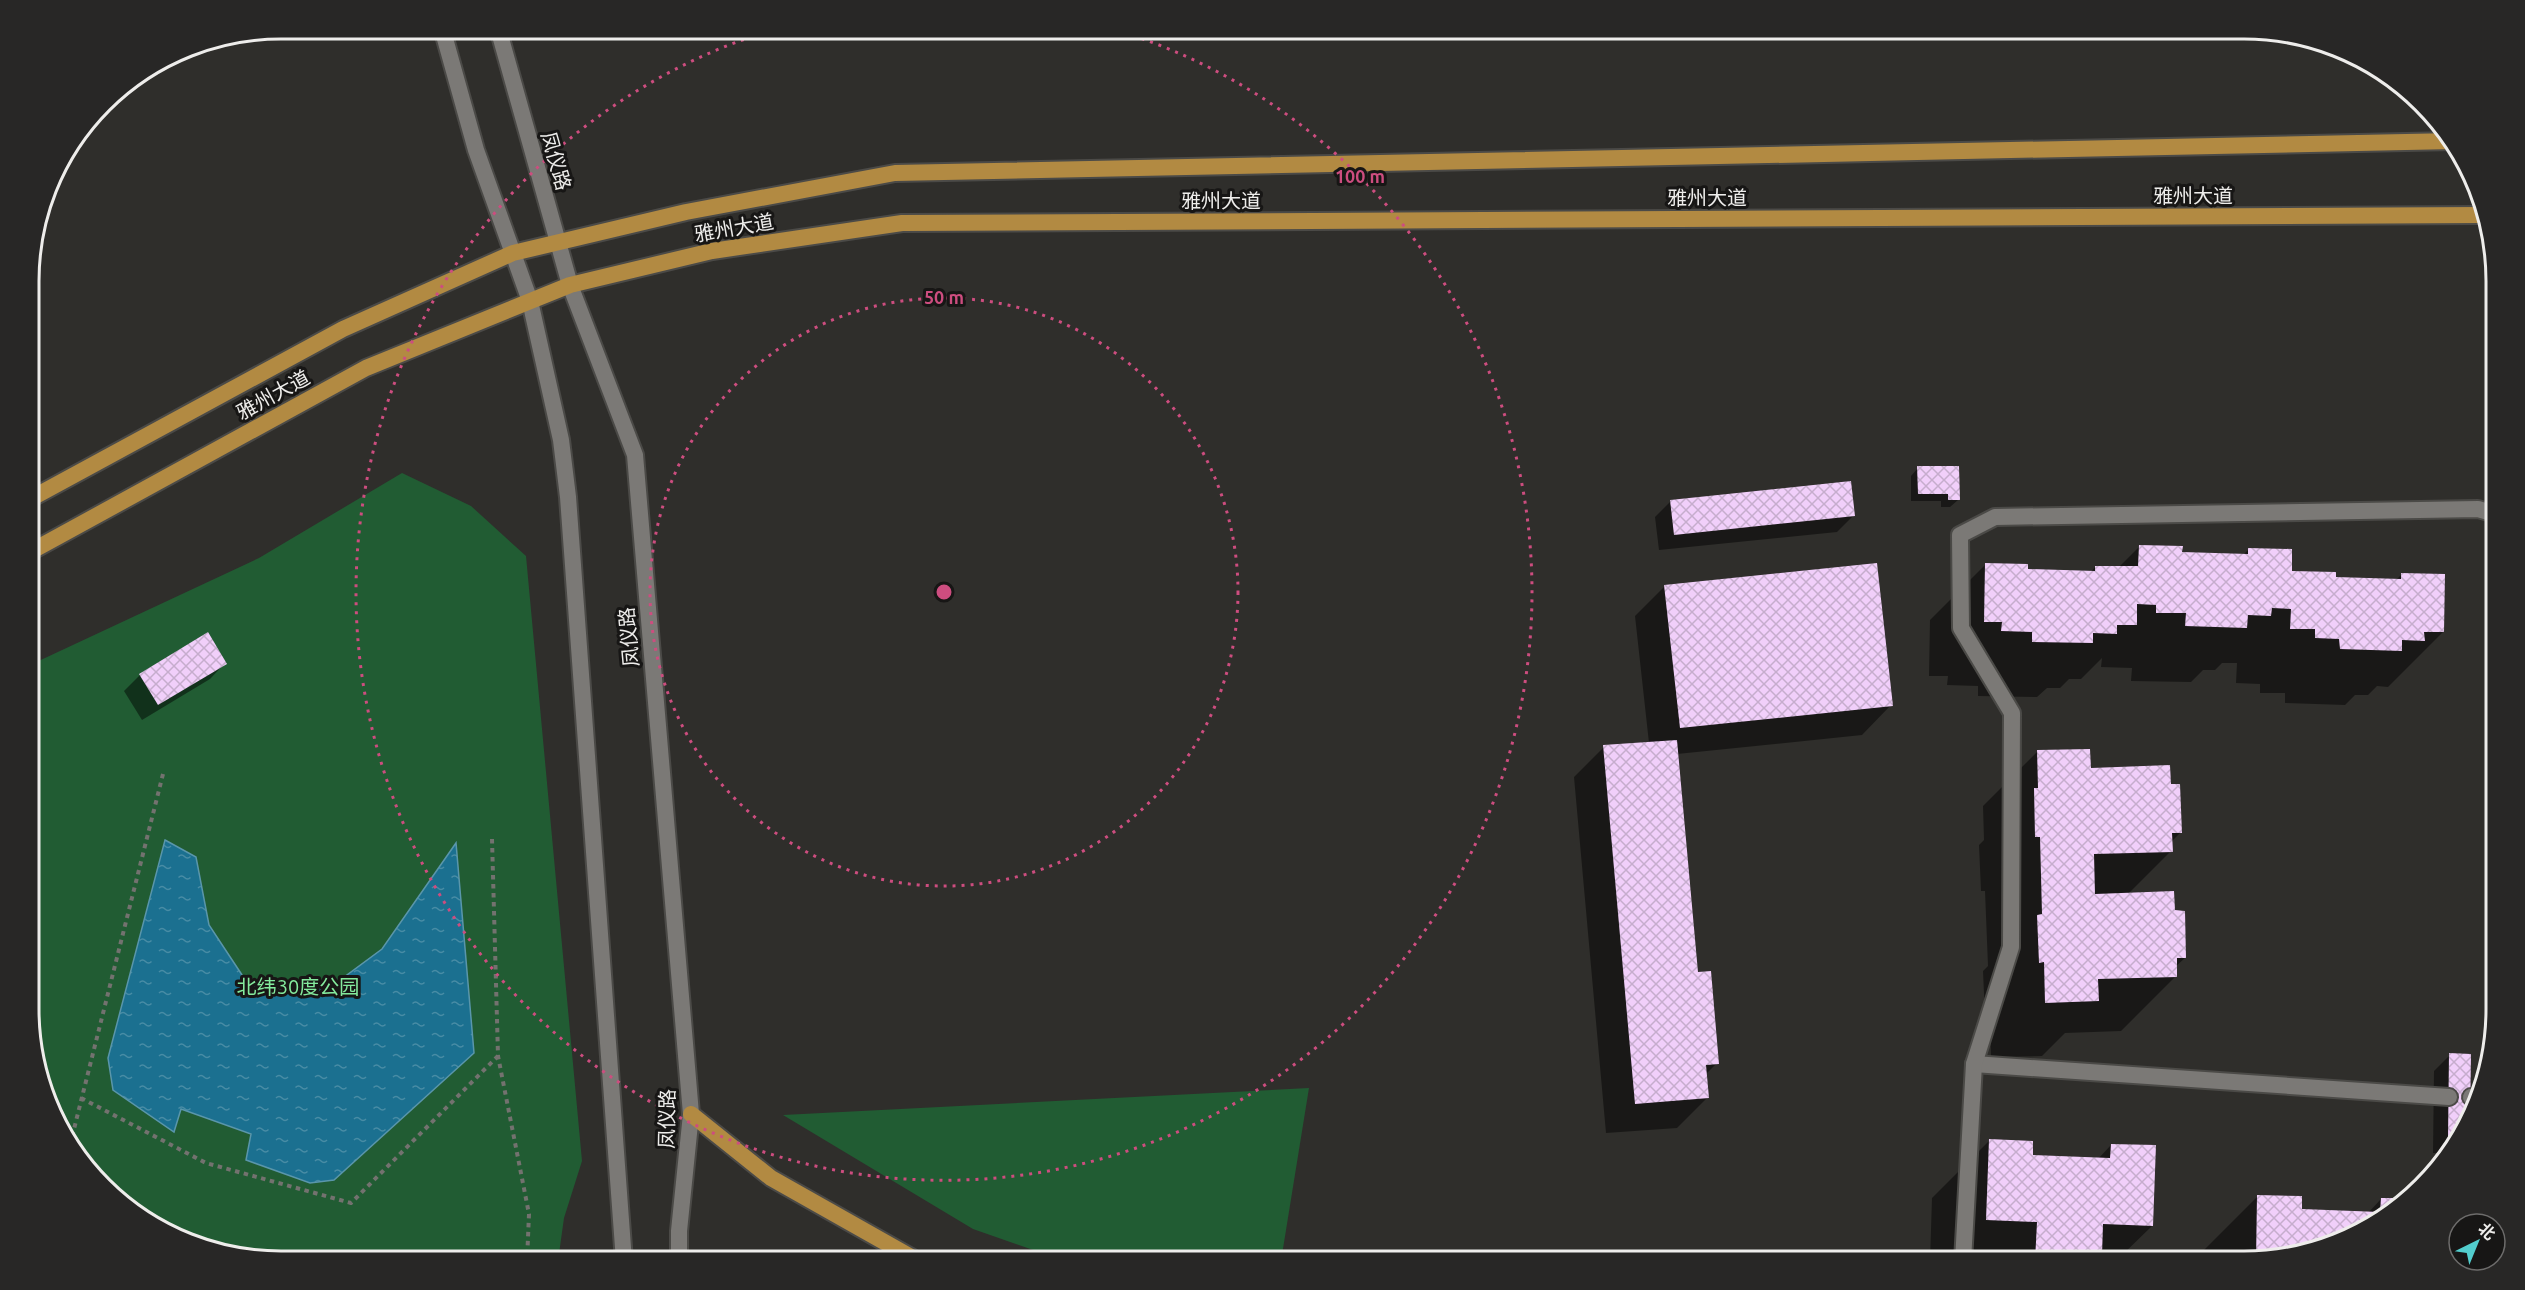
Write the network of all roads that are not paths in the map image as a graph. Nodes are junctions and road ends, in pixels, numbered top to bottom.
1 (445, 39) edge
2 (501, 39) edge
3 (2441, 141) edge
4 (2477, 215) edge
5 (557, 241) junction
6 (513, 253) junction
7 (570, 285) junction
8 (530, 301) junction
9 (39, 494) edge
10 (2486, 511) edge
11 (39, 547) edge
12 (1974, 1064) junction
13 (2449, 1097) dead end
14 (692, 1114) junction
15 (623, 1251) edge
16 (679, 1251) edge
17 (900, 1251) edge
18 (1964, 1251) edge

1 - 6 main road
2 - 5 main road, 凤仪路
3 - 5 main road, 雅州大道
4 - 7 main road, 雅州大道
5 - 6 main road, 雅州大道
5 - 7 main road, 凤仪路
6 - 8 main road
6 - 9 main road, 雅州大道
7 - 8 main road, 雅州大道
7 - 14 main road, 凤仪路
8 - 11 main road, 雅州大道
8 - 15 main road
10 - 12 main road
12 - 13 main road
12 - 18 main road
14 - 16 main road, 凤仪路
14 - 17 main road

